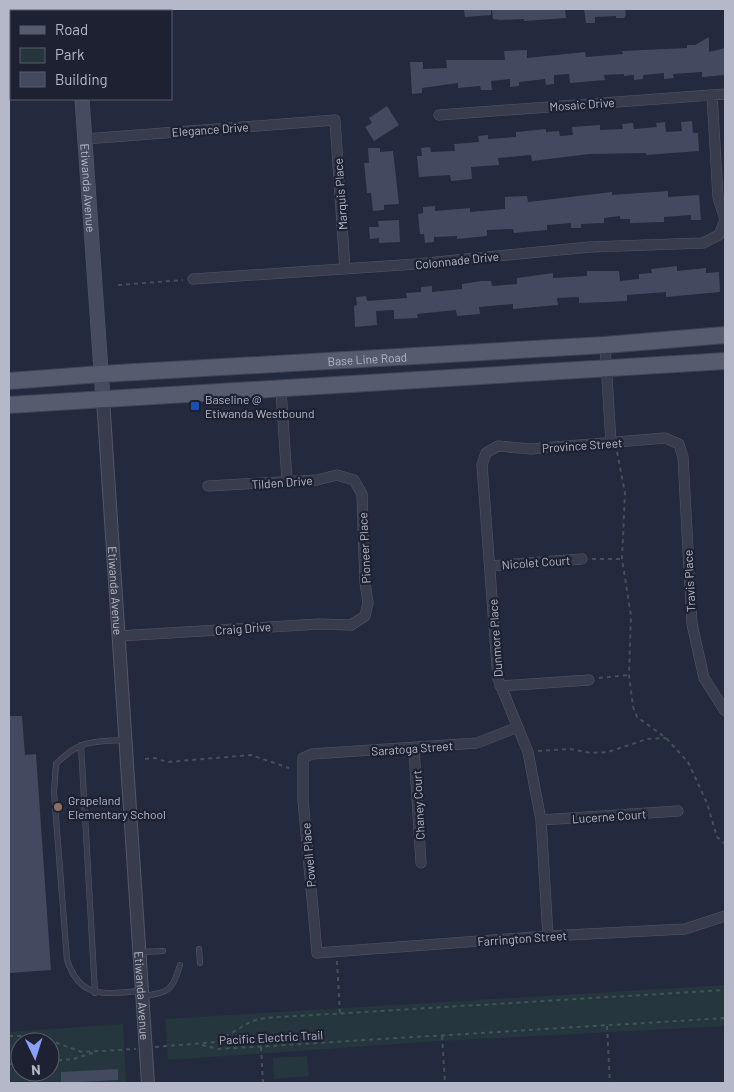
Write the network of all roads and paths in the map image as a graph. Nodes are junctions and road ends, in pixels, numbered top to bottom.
1 (725, 94) edge
2 (712, 95) junction
3 (82, 100) edge
4 (439, 115) dead end
5 (335, 120) joint
6 (85, 139) junction
7 (345, 269) junction
8 (193, 279) joint
9 (118, 285) dead end
10 (725, 335) edge
11 (605, 345) junction
12 (725, 361) edge
13 (605, 367) junction
14 (101, 374) junction
15 (9, 381) edge
16 (281, 390) junction
17 (103, 399) junction
18 (9, 405) edge
19 (679, 444) joint
20 (614, 448) junction
21 (486, 454) joint
22 (354, 480) joint
23 (287, 482) junction
24 (208, 486) dead end
25 (582, 559) joint
26 (622, 559) junction
27 (490, 566) junction
28 (365, 616) joint
29 (119, 636) junction
30 (629, 675) junction
31 (589, 680) joint
32 (500, 686) junction
33 (725, 711) edge
34 (518, 728) junction
35 (666, 738) junction
36 (126, 740) junction
37 (81, 745) junction
38 (414, 748) junction
39 (528, 752) junction
40 (303, 758) joint
41 (145, 759) dead end
42 (289, 768) dead end
43 (678, 811) dead end
44 (541, 820) junction
45 (725, 844) edge
46 (421, 863) dead end
47 (725, 916) edge
48 (548, 936) junction
49 (199, 948) dead end
50 (163, 951) dead end
51 (140, 952) junction
52 (336, 952) junction
53 (317, 953) joint
54 (200, 963) dead end
55 (180, 965) dead end
56 (725, 990) edge
57 (96, 993) junction
58 (142, 993) junction
59 (340, 1014) junction
60 (725, 1018) edge
61 (607, 1025) junction
62 (442, 1036) junction
63 (60, 1045) edge
64 (261, 1047) junction
65 (60, 1060) edge
66 (148, 1083) edge
67 (263, 1083) edge
68 (445, 1083) edge
69 (610, 1083) edge

1 - 2 street, Mosaic Drive
2 - 4 street, Mosaic Drive
2 - 7 street, Colonnade Drive
3 - 6 main road, Etiwanda Avenue
5 - 6 street, Elegance Drive
5 - 7 street, Marquis Place
6 - 14 main road, Etiwanda Avenue
7 - 8 street, Colonnade Drive
8 - 9 path
10 - 11 main road, Base Line Road
11 - 13 street
11 - 14 main road, Base Line Road
12 - 13 main road, Base Line Road
13 - 16 main road, Base Line Road
13 - 20 street
14 - 15 main road, Base Line Road
14 - 17 main road, Etiwanda Avenue
16 - 17 main road, Base Line Road
16 - 23 street
17 - 18 main road, Base Line Road
17 - 29 street, Etiwanda Avenue
19 - 20 street, Province Street
19 - 33 street, Travis Place
20 - 21 street, Province Street
20 - 26 path
21 - 27 street, Dunmore Place
22 - 23 street, Tilden Drive
22 - 28 street, Pioneer Place
23 - 24 street, Tilden Drive
25 - 26 path
25 - 27 street, Nicolet Court
26 - 30 path
27 - 32 street, Dunmore Place
28 - 29 street, Craig Drive
29 - 36 street, Etiwanda Avenue
30 - 31 path
30 - 35 path
31 - 32 street
32 - 34 street, Dunmore Place
34 - 38 street, Saratoga Street
34 - 39 street, Dunmore Place
35 - 39 path
35 - 45 path
36 - 37 lane
36 - 51 street, Etiwanda Avenue
37 - 57 lane
37 - 57 lane
38 - 40 street, Saratoga Street
38 - 46 street, Chaney Court
39 - 44 street, Dunmore Place
40 - 53 street, Powell Place
41 - 42 path
43 - 44 street, Lucerne Court
44 - 48 street, Dunmore Place
47 - 48 street, Farrington Street
48 - 52 street, Farrington Street
49 - 54 lane
50 - 51 lane
51 - 58 street, Etiwanda Avenue
52 - 53 street, Farrington Street
52 - 59 path
55 - 58 lane
56 - 59 path, Pacific Electric Trail
57 - 58 lane
58 - 66 street, Etiwanda Avenue
59 - 64 path, Pacific Electric Trail
60 - 61 path, Pacific Electric Trail
61 - 62 path, Pacific Electric Trail
61 - 69 path
62 - 64 path, Pacific Electric Trail
62 - 68 path
63 - 65 path
64 - 67 path

